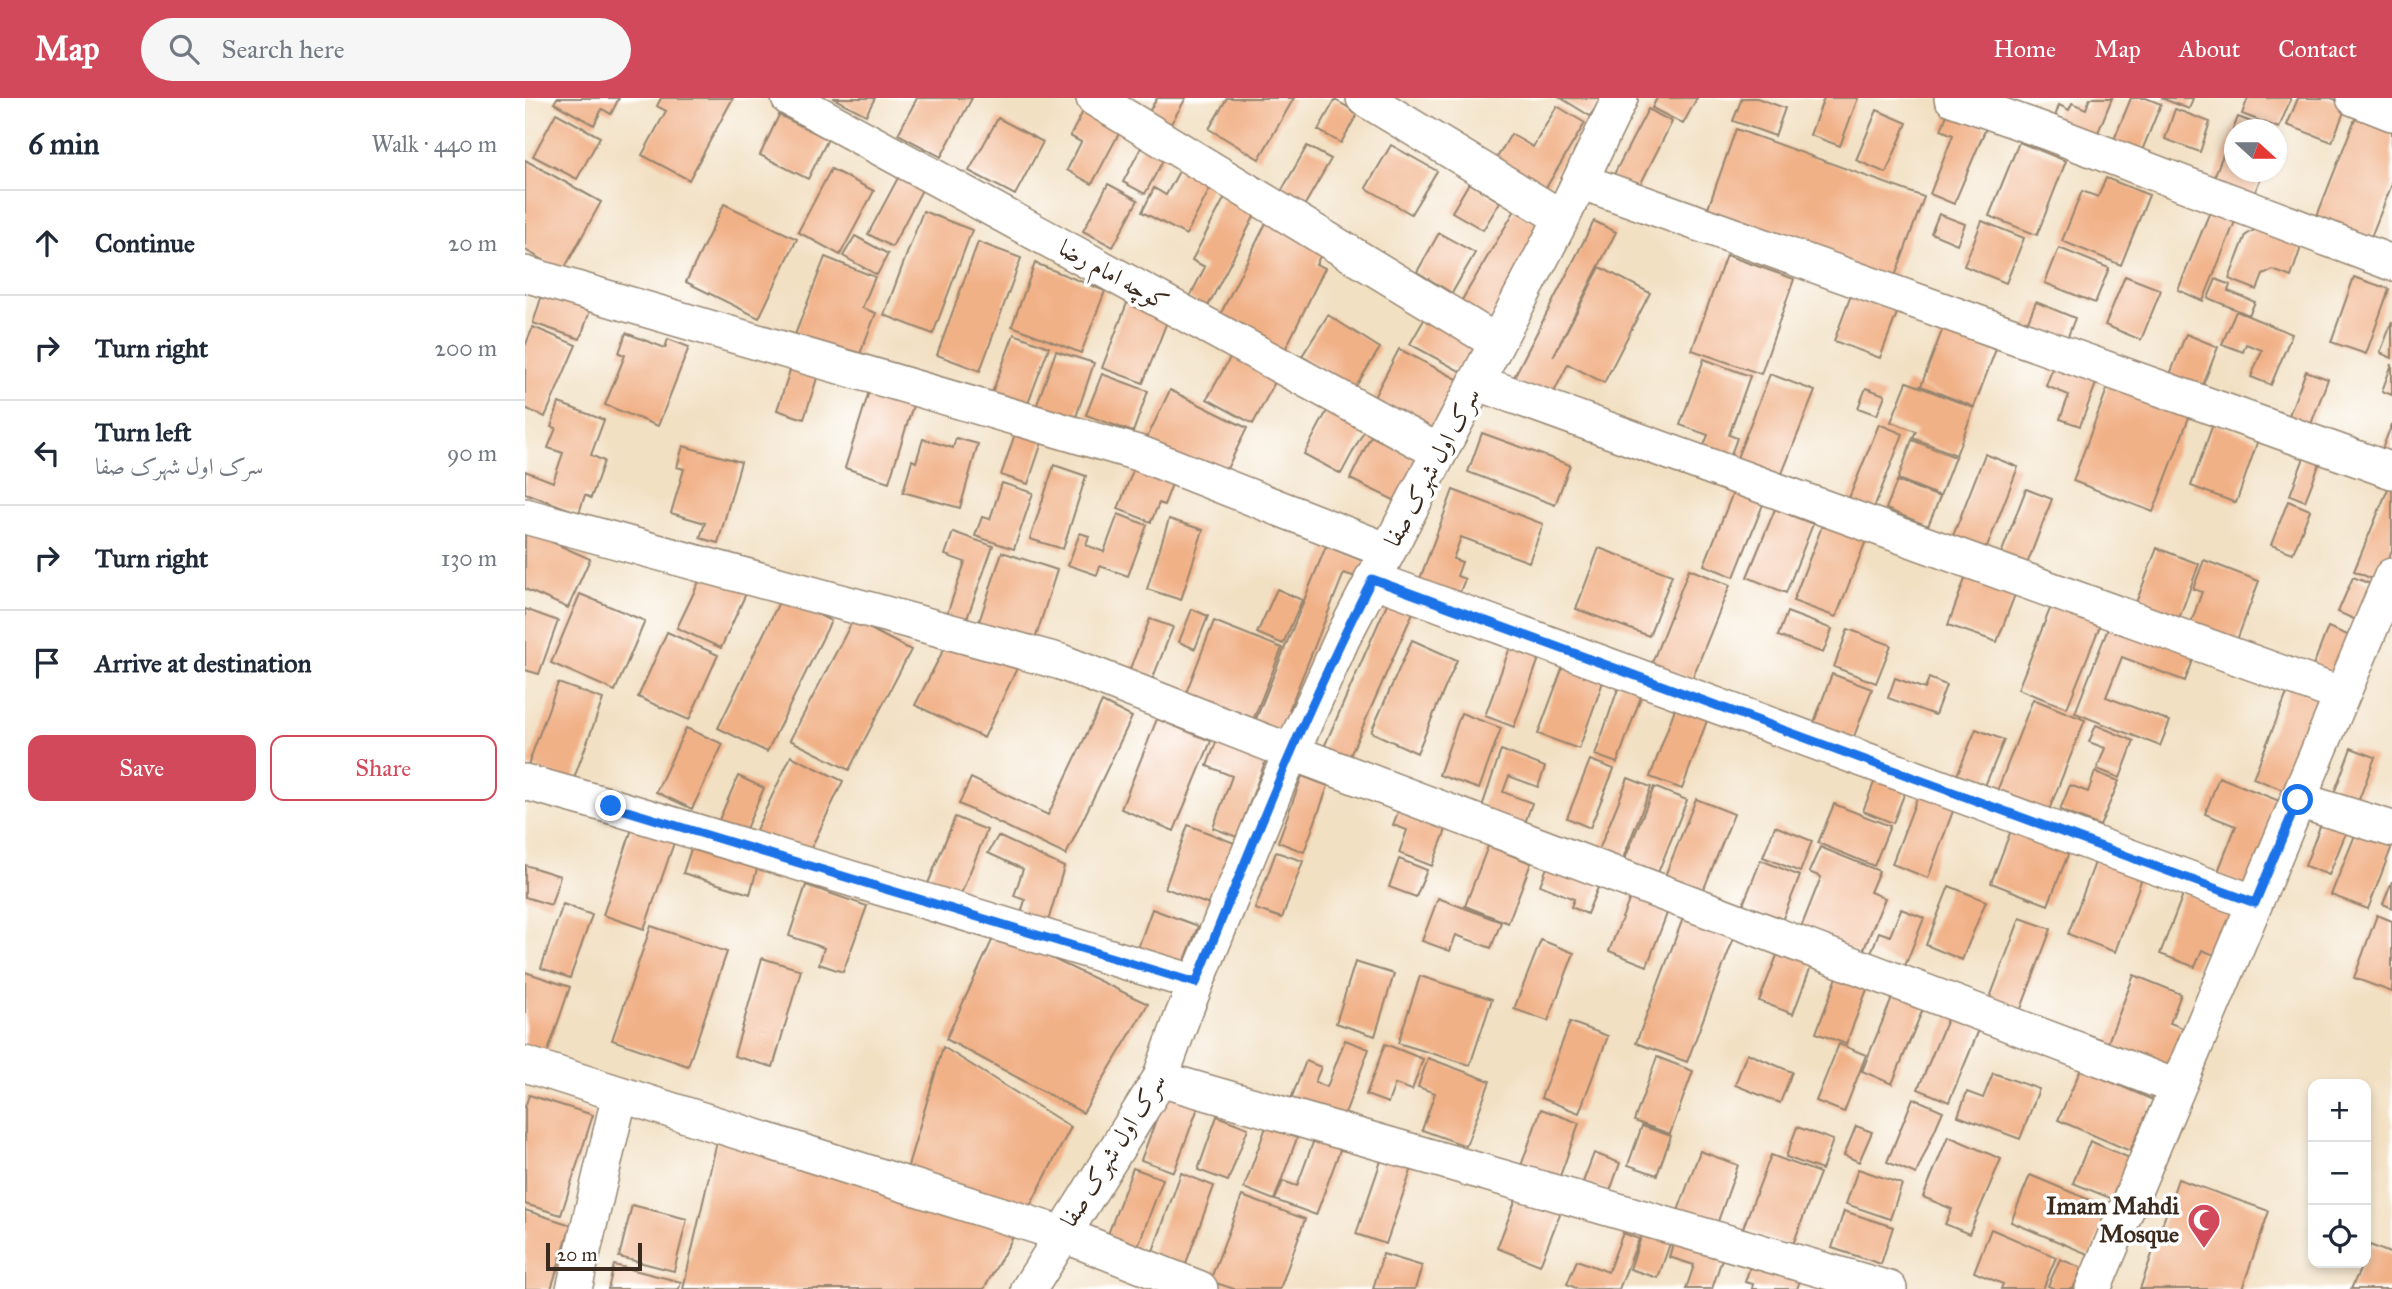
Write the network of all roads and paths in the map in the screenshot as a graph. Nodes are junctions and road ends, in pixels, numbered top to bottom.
1 (789, 98) edge
2 (1094, 98) edge
3 (1364, 98) edge
4 (1620, 98) edge
5 (1952, 98) edge
6 (2354, 98) edge
7 (2392, 113) edge
8 (1580, 181) junction
9 (1562, 218) junction
10 (2392, 263) edge
11 (525, 274) edge
12 (1496, 342) junction
13 (1476, 382) junction
14 (1439, 452) junction
15 (2392, 471) edge
16 (525, 516) edge
17 (1380, 565) junction
18 (2392, 576) edge
19 (2342, 695) junction
20 (1291, 752) junction
21 (525, 782) edge
22 (2298, 800) junction
23 (2392, 829) edge
24 (2255, 903) junction
25 (1196, 983) junction
26 (525, 1064) edge
27 (1160, 1079) junction
28 (2176, 1087) junction
29 (620, 1094) junction
30 (1062, 1234) junction
31 (574, 1289) edge
32 (1029, 1289) edge
33 (1200, 1289) edge
34 (1889, 1289) edge
35 (2093, 1289) edge

1 - 14 street, کوچه امام رضا
2 - 12 street
3 - 9 street
4 - 8 street, سرک اول شهرک صفا
5 - 10 street
6 - 7 street
8 - 9 street, سرک اول شهرک صفا
8 - 15 street
9 - 12 street, سرک اول شهرک صفا
11 - 17 street
12 - 13 street, سرک اول شهرک صفا
13 - 14 street, سرک اول شهرک صفا
13 - 19 street
14 - 17 street, سرک اول شهرک صفا
16 - 20 street
17 - 20 street, سرک اول شهرک صفا
17 - 24 street
18 - 19 street
19 - 22 street
20 - 25 street, سرک اول شهرک صفا
20 - 28 street
21 - 25 street
22 - 23 street
22 - 24 street
24 - 28 street
25 - 27 street, سرک اول شهرک صفا
26 - 29 street
27 - 30 street, سرک اول شهرک صفا
27 - 34 street
28 - 35 street
29 - 30 street
29 - 31 street
30 - 32 street, سرک اول شهرک صفا
30 - 33 street

